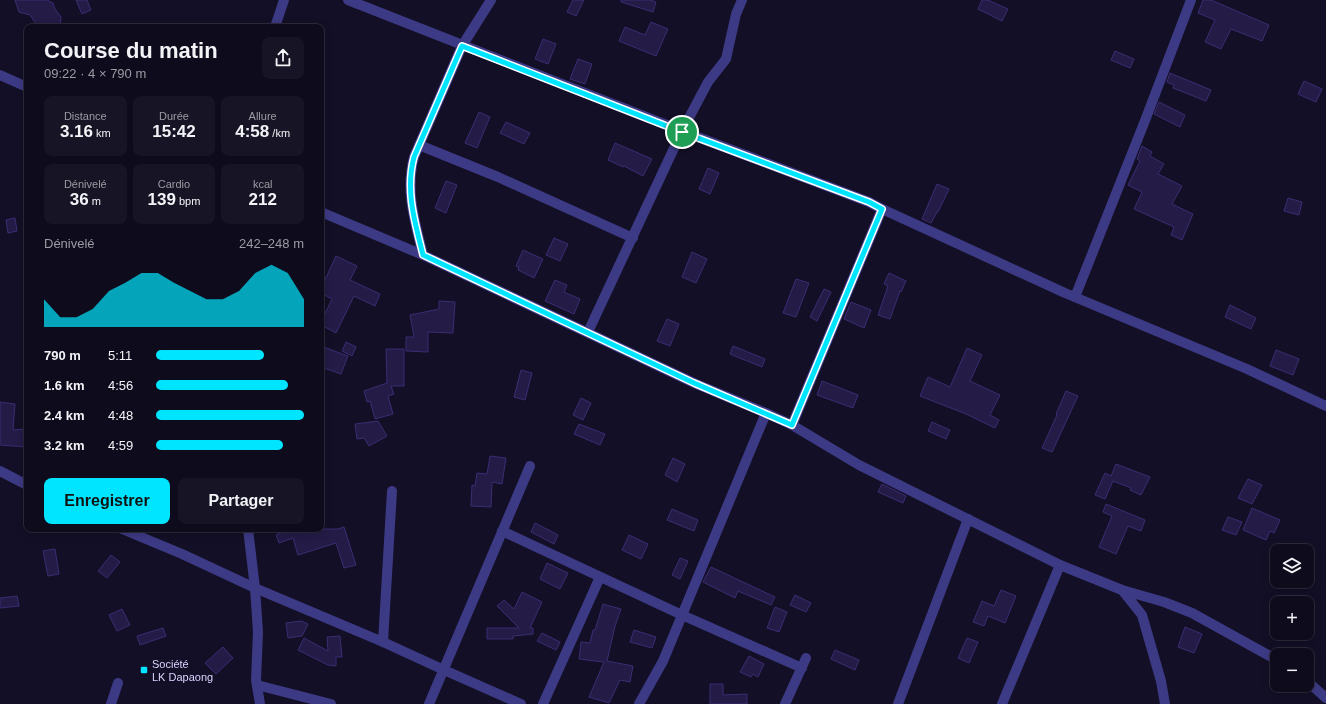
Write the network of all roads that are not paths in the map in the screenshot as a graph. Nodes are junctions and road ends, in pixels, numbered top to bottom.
1 (284, 0) edge
2 (348, 0) edge
3 (490, 0) edge
4 (742, 0) edge
5 (1191, 0) edge
6 (276, 24) edge
7 (462, 46) junction
8 (0, 75) edge
9 (24, 86) edge
10 (682, 132) junction
11 (419, 145) junction
12 (882, 209) junction
13 (324, 213) edge
14 (633, 238) junction
15 (423, 255) junction
16 (1075, 297) junction
17 (588, 332) junction
18 (1326, 406) edge
19 (766, 413) junction
20 (792, 425) junction
21 (530, 466) dead end
22 (0, 471) edge
23 (24, 483) edge
24 (392, 491) dead end
25 (968, 519) junction
26 (502, 531) junction
27 (129, 532) edge
28 (248, 532) edge
29 (1060, 565) junction
30 (600, 577) junction
31 (255, 588) junction
32 (1122, 590) junction
33 (682, 615) junction
34 (383, 642) junction
35 (1270, 656) edge
36 (806, 658) dead end
37 (802, 668) junction
38 (444, 670) junction
39 (118, 683) dead end
40 (257, 685) junction
41 (1314, 687) edge
42 (1326, 698) edge
43 (111, 704) edge
44 (260, 704) edge
45 (331, 704) edge
46 (429, 704) edge
47 (521, 704) edge
48 (543, 704) edge
49 (639, 704) edge
50 (785, 704) edge
51 (898, 704) edge
52 (1002, 704) edge
53 (1165, 704) edge

1 - 6 street
2 - 7 street
3 - 7 street
4 - 10 street
5 - 16 street
7 - 10 street
7 - 11 street
8 - 9 street
10 - 12 street
10 - 14 street
11 - 14 street
11 - 15 street
12 - 16 street
12 - 20 street
13 - 15 street
14 - 17 street
15 - 17 street
16 - 18 street
17 - 19 street
19 - 20 street
19 - 33 street
20 - 25 street
21 - 26 street
22 - 23 street
24 - 34 street
25 - 29 street
25 - 51 street
26 - 30 street
26 - 38 street
27 - 31 street
28 - 31 street
29 - 32 street
29 - 52 street
30 - 33 street
30 - 48 street
31 - 34 street
31 - 40 street
32 - 35 street
32 - 53 street
33 - 37 street
33 - 49 street
34 - 38 street
36 - 37 street
37 - 50 street
38 - 46 street
38 - 47 street
39 - 43 street
40 - 44 street
40 - 45 street
41 - 42 street

